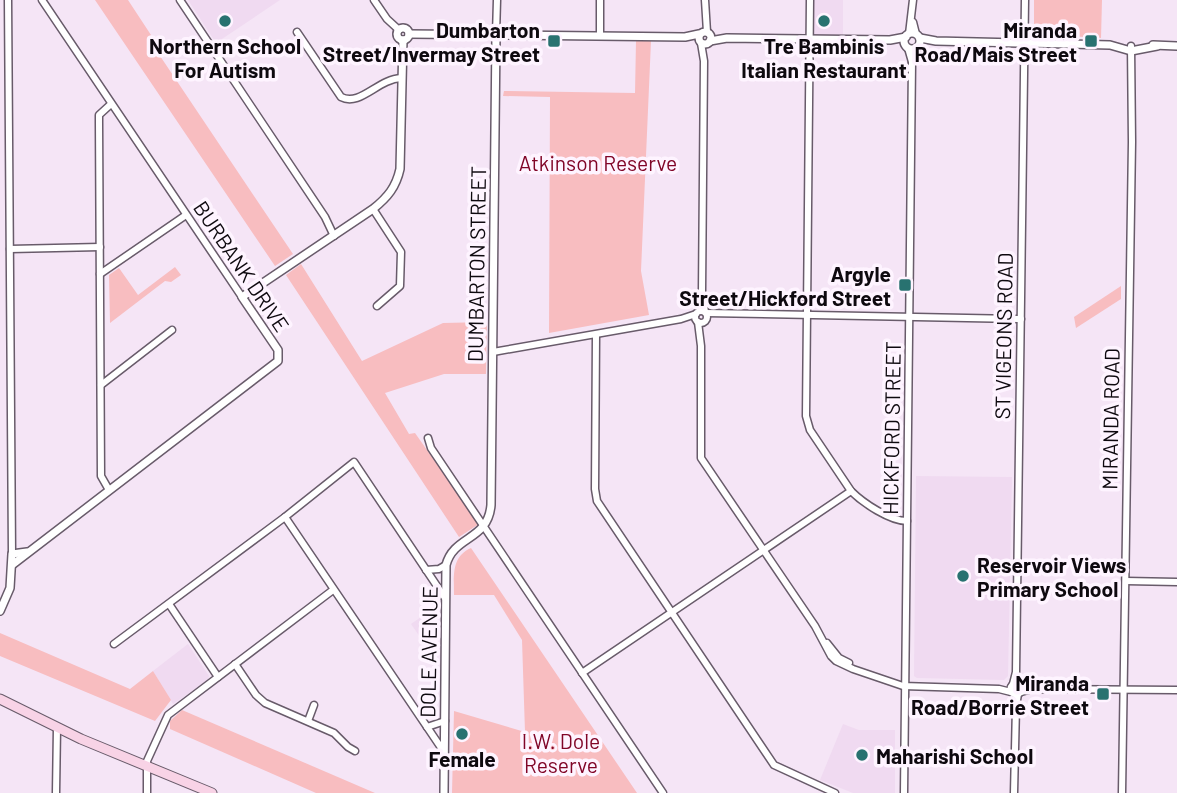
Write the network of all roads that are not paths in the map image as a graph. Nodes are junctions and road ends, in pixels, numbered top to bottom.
1 (8, 0) edge
2 (42, 0) edge
3 (180, 0) edge
4 (374, 0) edge
5 (497, 0) edge
6 (600, 0) edge
7 (810, 0) edge
8 (912, 0) edge
9 (1025, 0) edge
10 (705, 4) edge
11 (399, 30) junction
12 (298, 32) dead end
13 (409, 34) junction
14 (496, 35) junction
15 (600, 36) junction
16 (705, 38) junction
17 (810, 39) junction
18 (402, 40) junction
19 (912, 41) junction
20 (1024, 43) junction
21 (1177, 46) edge
22 (1131, 49) junction
23 (401, 78) junction
24 (111, 104) junction
25 (373, 209) junction
26 (186, 215) junction
27 (336, 234) junction
28 (100, 247) junction
29 (10, 249) junction
30 (100, 274) junction
31 (242, 297) junction
32 (377, 306) dead end
33 (806, 316) junction
34 (701, 317) junction
35 (910, 318) junction
36 (1021, 319) junction
37 (172, 330) dead end
38 (596, 335) junction
39 (493, 352) junction
40 (101, 385) junction
41 (428, 438) dead end
42 (109, 490) junction
43 (852, 491) junction
44 (285, 517) junction
45 (907, 521) junction
46 (484, 528) junction
47 (764, 550) junction
48 (28, 551) junction
49 (12, 554) junction
50 (12, 565) junction
51 (446, 565) junction
52 (426, 570) junction
53 (1126, 581) junction
54 (1177, 582) edge
55 (333, 590) junction
56 (445, 598) junction
57 (169, 604) junction
58 (0, 611) edge
59 (671, 613) junction
60 (114, 644) dead end
61 (235, 664) junction
62 (582, 673) junction
63 (218, 677) junction
64 (903, 686) junction
65 (1016, 689) junction
66 (1124, 690) junction
67 (1177, 691) edge
68 (0, 702) edge
69 (314, 705) dead end
70 (308, 721) junction
71 (445, 721) junction
72 (57, 727) junction
73 (427, 727) junction
74 (355, 751) dead end
75 (444, 752) junction
76 (147, 765) junction
77 (56, 793) edge
78 (147, 793) edge
79 (212, 793) edge
80 (444, 793) edge
81 (663, 793) edge
82 (835, 793) edge
83 (904, 793) edge
84 (1014, 793) edge
85 (1122, 793) edge

1 - 29 street
2 - 24 street, BURBANK DRIVE
3 - 27 street
4 - 11 street
5 - 14 street, DUMBARTON STREET
6 - 15 street
7 - 17 street
8 - 19 street, HICKFORD STREET
9 - 20 street, ST VIGEONS ROAD
10 - 16 street
11 - 13 street
11 - 18 street
12 - 23 street
13 - 14 street
13 - 18 street
14 - 15 street
14 - 39 street, DUMBARTON STREET
15 - 16 street
16 - 17 street
16 - 34 street
17 - 19 street
17 - 33 street
18 - 23 street
19 - 20 street
19 - 35 street, HICKFORD STREET
20 - 22 street
20 - 36 street, ST VIGEONS ROAD
21 - 22 street
22 - 53 street, MIRANDA ROAD
23 - 25 street
24 - 26 street, BURBANK DRIVE
24 - 28 street
25 - 27 street
25 - 32 street
26 - 30 street
26 - 31 street, BURBANK DRIVE
27 - 31 street
28 - 29 street
28 - 30 street
29 - 49 street
30 - 40 street
31 - 42 street, BURBANK DRIVE
33 - 34 street
33 - 35 street
33 - 43 street
34 - 38 street
34 - 47 street
35 - 36 street
35 - 45 street, HICKFORD STREET
36 - 65 street, ST VIGEONS ROAD
37 - 40 street
38 - 39 street
38 - 59 street
39 - 46 street, DUMBARTON STREET
40 - 42 street
41 - 46 street
42 - 48 street, BURBANK DRIVE
43 - 45 street
43 - 47 street
44 - 52 street
44 - 55 street
44 - 57 street
45 - 64 street, HICKFORD STREET
46 - 51 street, DOLE AVENUE
46 - 62 street
47 - 59 street
47 - 64 street
48 - 49 street, BURBANK DRIVE
48 - 50 street, BURBANK DRIVE
49 - 50 street
50 - 58 street
51 - 52 street
51 - 56 street, DOLE AVENUE
52 - 56 street
53 - 54 street
53 - 66 street, MIRANDA ROAD
55 - 61 street
55 - 73 street
56 - 71 street, DOLE AVENUE
57 - 60 street
57 - 63 street
59 - 62 street
59 - 82 street
61 - 63 street
61 - 70 street
62 - 81 street
63 - 76 street
64 - 65 street
64 - 83 street, HICKFORD STREET
65 - 66 street
65 - 84 street, ST VIGEONS ROAD
66 - 67 street
66 - 85 street, MIRANDA ROAD
68 - 72 main road
69 - 70 street
70 - 74 street
71 - 73 street
71 - 75 street, DOLE AVENUE
72 - 76 main road
72 - 77 street
73 - 75 street
75 - 80 street, DOLE AVENUE
76 - 78 street
76 - 79 main road

